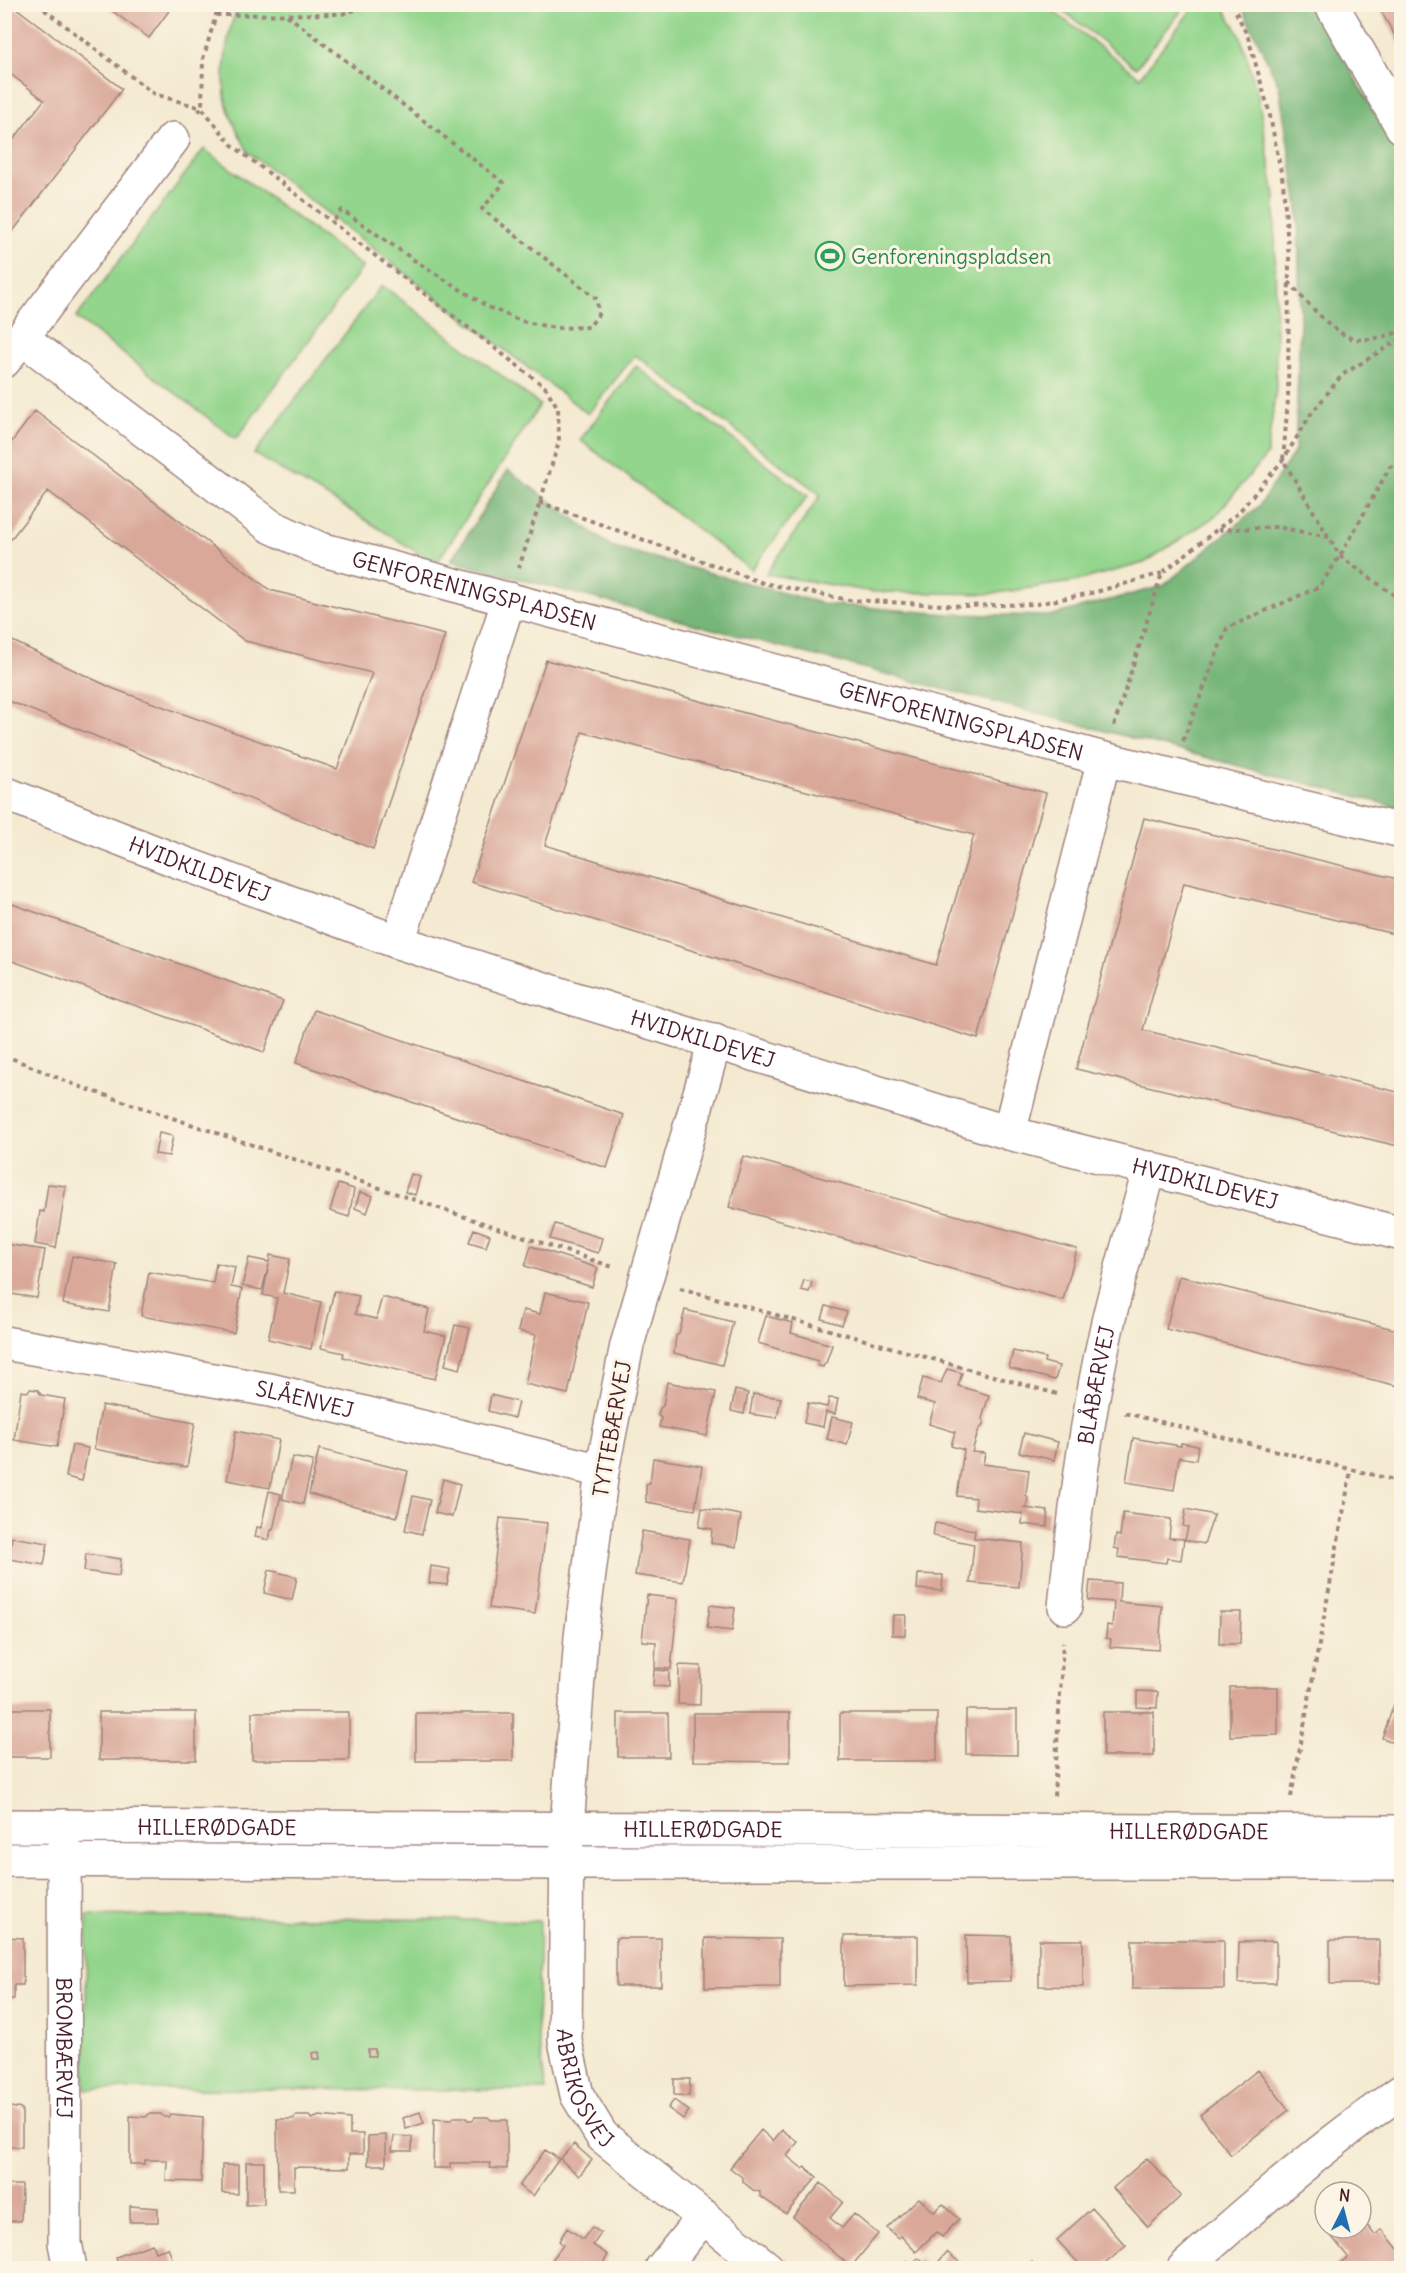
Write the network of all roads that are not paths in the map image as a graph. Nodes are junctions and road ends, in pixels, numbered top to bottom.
1 (1331, 4) edge
2 (1401, 127) edge
3 (173, 139) dead end
4 (13, 349) edge
5 (509, 599) junction
6 (1104, 759) junction
7 (4, 793) edge
8 (1401, 831) edge
9 (398, 942) junction
10 (715, 1041) junction
11 (1009, 1133) junction
12 (1150, 1168) junction
13 (1401, 1234) edge
14 (4, 1343) edge
15 (602, 1471) junction
16 (1065, 1606) road end
17 (4, 1826) edge
18 (64, 1826) junction
19 (567, 1828) junction
20 (1401, 1832) edge
21 (4, 1860) edge
22 (64, 1861) junction
23 (566, 1863) junction
24 (1401, 1863) edge
25 (1401, 2091) edge
26 (704, 2216) junction
27 (70, 2268) edge
28 (662, 2268) edge
29 (767, 2268) edge
30 (1184, 2268) edge

1 - 2 street
3 - 4 street, GENFORENINGSPLADSEN
4 - 5 street, GENFORENINGSPLADSEN
5 - 6 street, GENFORENINGSPLADSEN
5 - 9 street
6 - 8 street, GENFORENINGSPLADSEN
6 - 11 street
7 - 9 street, HVIDKILDEVEJ
9 - 10 street, HVIDKILDEVEJ
10 - 11 street, HVIDKILDEVEJ
10 - 15 street, TYTTEBÆRVEJ
11 - 12 street, HVIDKILDEVEJ
12 - 13 street, HVIDKILDEVEJ
12 - 16 street, BLÅBÆRVEJ
14 - 15 street, SLÅENVEJ
15 - 19 street, TYTTEBÆRVEJ
17 - 18 street, HILLERØDGADE
18 - 19 street, HILLERØDGADE
18 - 22 street, BROMBÆRVEJ
19 - 20 street, HILLERØDGADE
19 - 23 street, ABRIKOSVEJ
21 - 22 street, HILLERØDGADE
22 - 23 street, HILLERØDGADE
22 - 27 street, BROMBÆRVEJ
23 - 24 street, HILLERØDGADE
23 - 26 street, ABRIKOSVEJ
25 - 30 street
26 - 28 street
26 - 29 street, ABRIKOSVEJ

